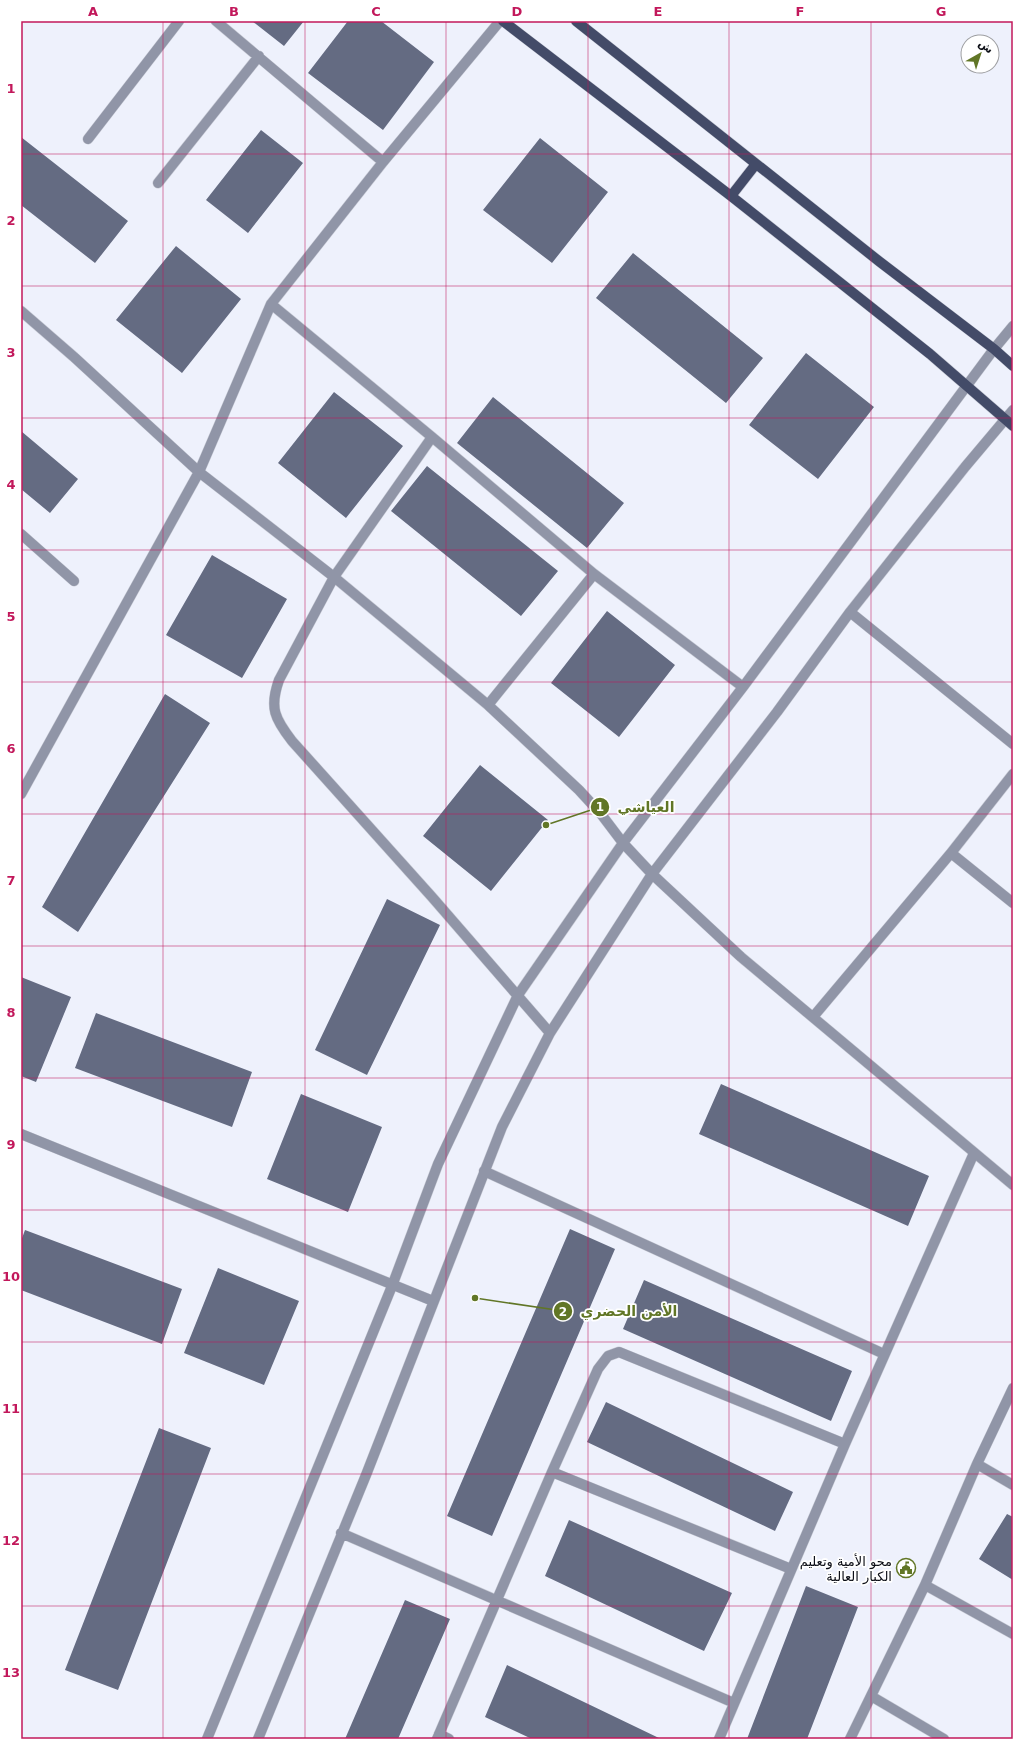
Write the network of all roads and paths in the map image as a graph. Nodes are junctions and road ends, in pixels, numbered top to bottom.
1 (179, 21) edge
2 (216, 21) edge
3 (501, 21) edge
4 (576, 21) edge
5 (260, 56) junction
6 (88, 139) dead end
7 (383, 162) junction
8 (756, 164) junction
9 (158, 183) dead end
10 (731, 196) junction
11 (271, 304) junction
12 (21, 311) edge
13 (1013, 326) edge
14 (994, 349) junction
15 (1013, 366) edge
16 (967, 387) junction
17 (1013, 410) edge
18 (1009, 423) edge
19 (432, 436) junction
20 (199, 472) junction
21 (21, 534) edge
22 (594, 574) junction
23 (334, 577) junction
24 (74, 581) dead end
25 (850, 612) junction
26 (743, 687) junction
27 (488, 705) junction
28 (1013, 744) edge
29 (1013, 774) edge
30 (21, 794) edge
31 (623, 843) junction
32 (951, 853) junction
33 (652, 874) junction
34 (1013, 904) edge
35 (518, 995) junction
36 (813, 1017) junction
37 (550, 1033) junction
38 (21, 1134) edge
39 (974, 1153) junction
40 (484, 1171) junction
41 (1013, 1185) edge
42 (392, 1286) junction
43 (433, 1302) junction
44 (884, 1354) junction
45 (1013, 1388) edge
46 (1010, 1405) edge
47 (844, 1444) junction
48 (977, 1464) junction
49 (552, 1472) junction
50 (1013, 1485) edge
51 (341, 1533) junction
52 (791, 1570) junction
53 (925, 1585) junction
54 (497, 1599) junction
55 (1013, 1634) edge
56 (870, 1696) junction
57 (734, 1703) junction
58 (438, 1737) edge
59 (207, 1739) edge
60 (258, 1739) edge
61 (449, 1739) edge
62 (719, 1739) edge
63 (850, 1739) edge
64 (944, 1739) edge

1 - 6 street
2 - 5 street
3 - 7 street
3 - 10 main road
4 - 8 main road
5 - 7 street
5 - 9 street
7 - 11 street
8 - 10 main road
8 - 14 main road
10 - 16 main road
11 - 19 street
11 - 20 street
12 - 20 street
13 - 14 street
14 - 15 main road
14 - 16 street
16 - 18 main road
16 - 26 street
17 - 18 street
18 - 25 street
19 - 22 street
19 - 23 street
20 - 23 street
20 - 30 street
21 - 24 street
22 - 26 street
22 - 27 street
23 - 27 street
23 - 35 street
25 - 28 street
25 - 33 street
26 - 31 street
27 - 31 street
29 - 32 street
31 - 33 street
31 - 35 street
32 - 34 street
32 - 36 street
33 - 36 street
33 - 37 street
35 - 37 street
35 - 42 street
36 - 39 street
37 - 40 street
38 - 42 street
39 - 41 street
39 - 44 street
40 - 43 street
40 - 44 street
42 - 43 street
42 - 59 street
43 - 51 street
44 - 47 street
45 - 46 street
46 - 48 street
47 - 49 street
47 - 52 street
48 - 50 street
48 - 53 street
49 - 52 street
49 - 54 street
51 - 54 street
51 - 60 street
52 - 57 street
53 - 55 street
53 - 56 street
54 - 57 street
54 - 58 street
56 - 63 street
56 - 64 street
57 - 62 street
58 - 61 street

